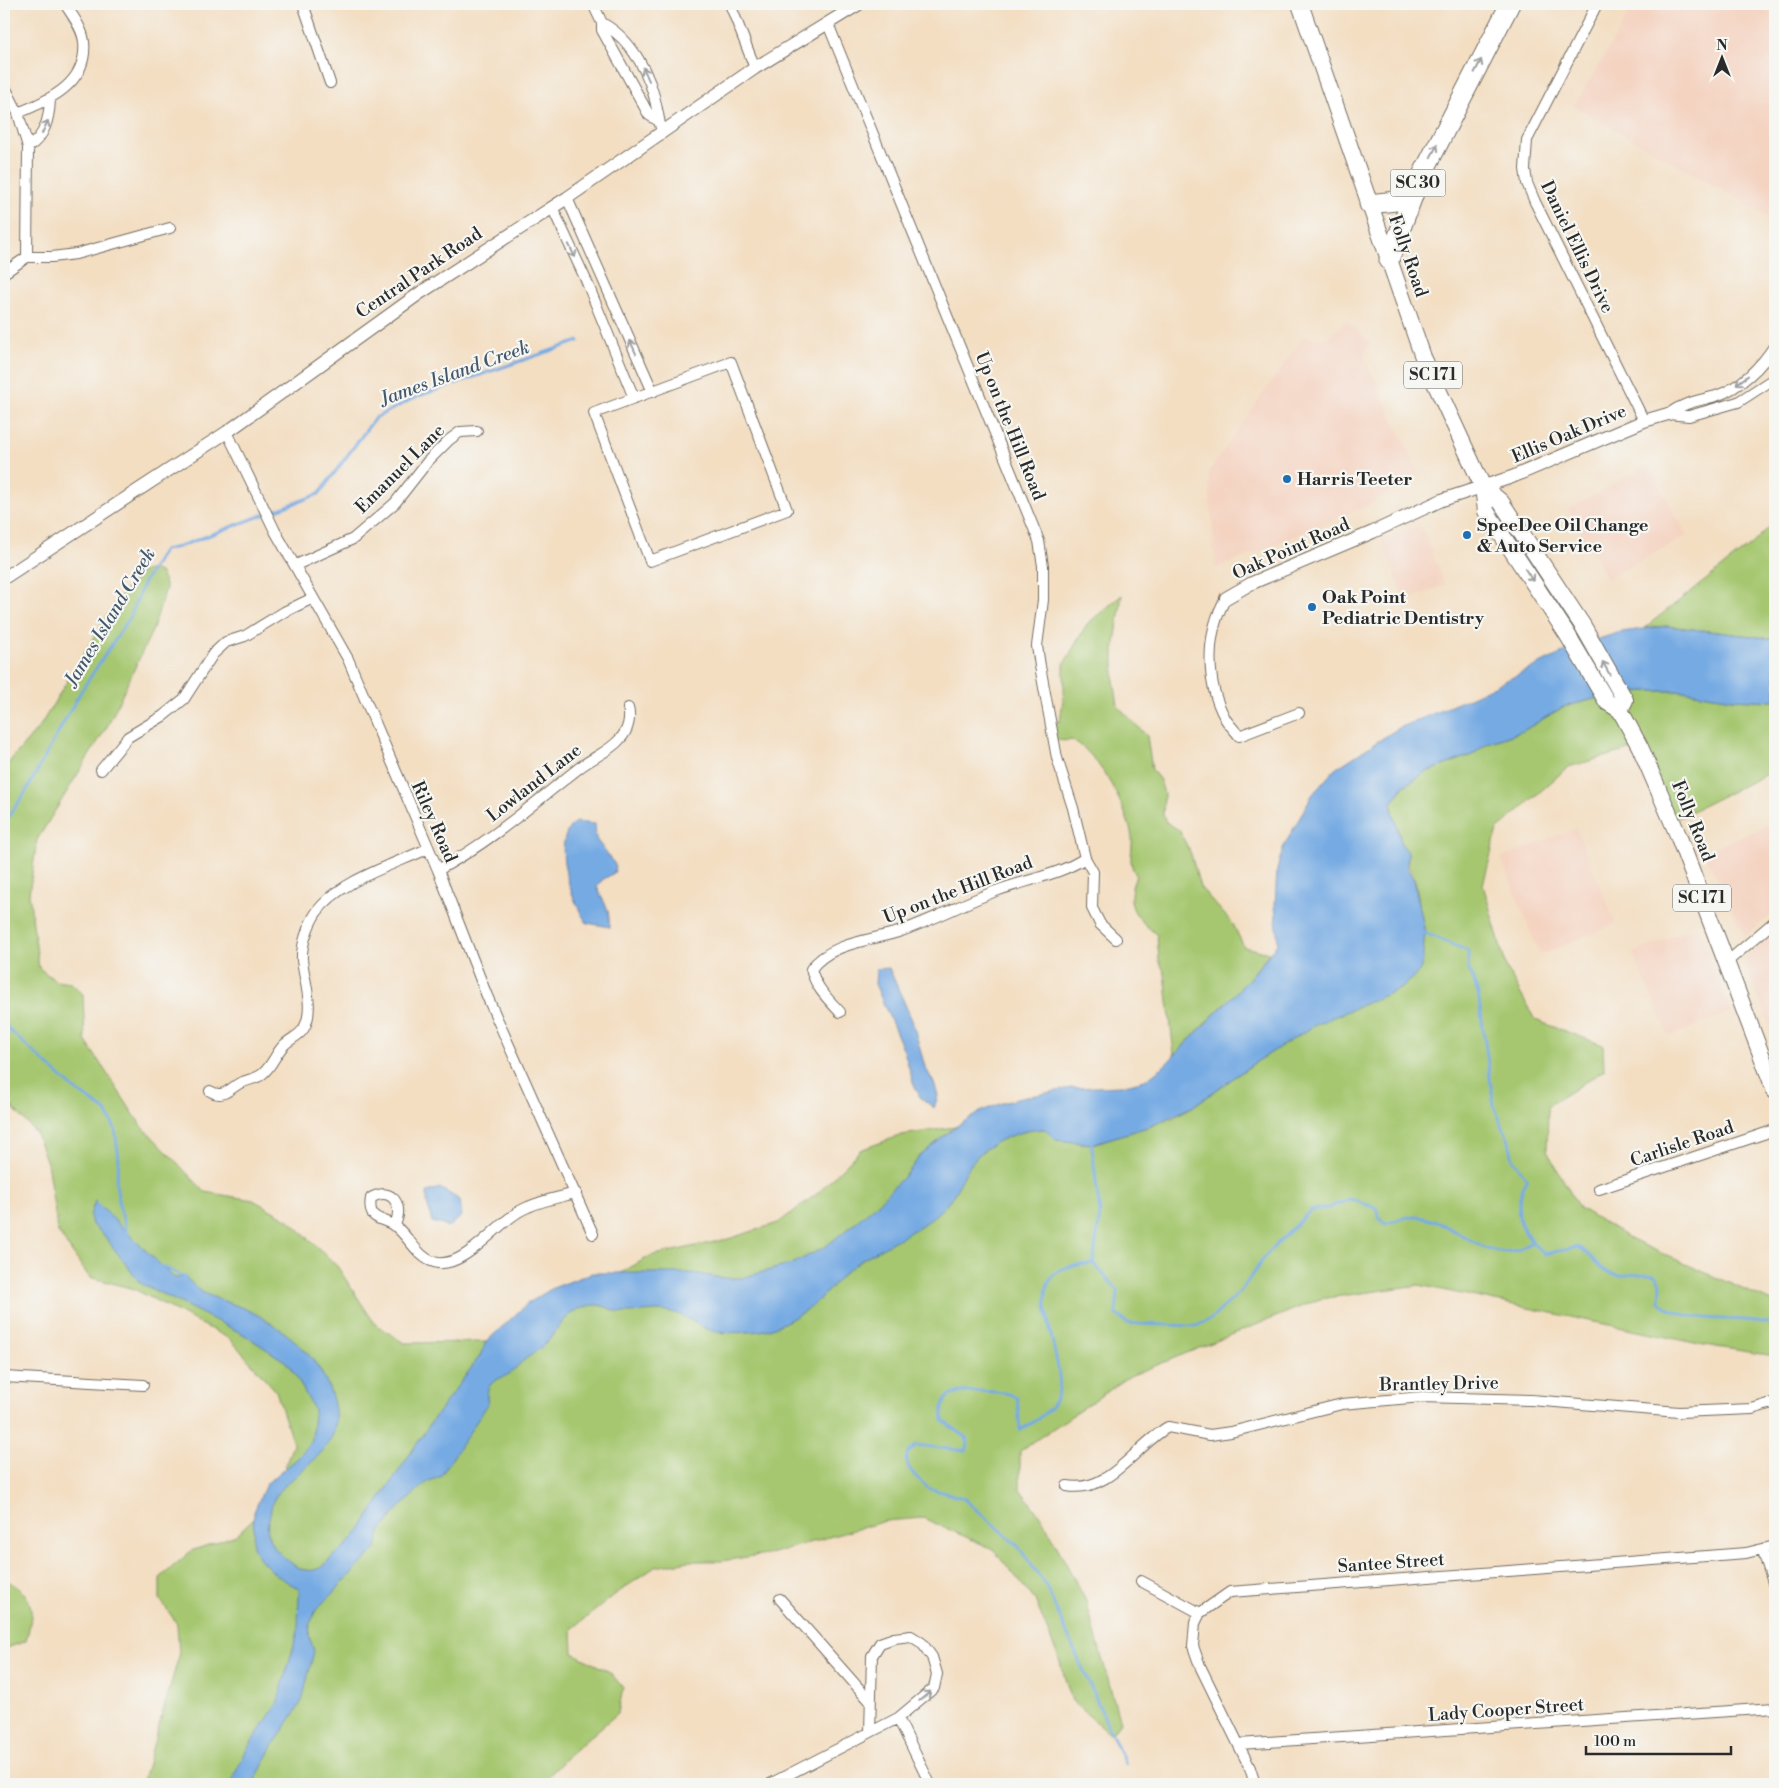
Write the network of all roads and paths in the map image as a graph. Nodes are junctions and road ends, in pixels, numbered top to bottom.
1 (65, 4) edge
2 (303, 4) edge
3 (593, 4) edge
4 (730, 4) edge
5 (859, 4) edge
6 (1300, 4) edge
7 (1510, 4) edge
8 (1597, 4) edge
9 (602, 23) junction
10 (828, 24) junction
11 (755, 68) junction
12 (330, 83) dead end
13 (4, 85) edge
14 (50, 100) junction
15 (18, 113) junction
16 (660, 126) junction
17 (28, 147) junction
18 (1420, 180) junction
19 (567, 198) junction
20 (1369, 204) junction
21 (552, 207) junction
22 (170, 228) dead end
23 (27, 257) junction
24 (1389, 260) junction
25 (4, 273) edge
26 (1775, 345) edge
27 (1775, 378) edge
28 (653, 392) junction
29 (634, 398) junction
30 (1668, 414) junction
31 (1644, 421) junction
32 (477, 431) dead end
33 (227, 432) junction
34 (1483, 487) junction
35 (296, 565) junction
36 (5, 573) edge
37 (313, 598) junction
38 (1226, 598) joint
39 (628, 708) dead end
40 (1620, 710) junction
41 (1300, 713) dead end
42 (101, 770) dead end
43 (427, 849) junction
44 (1085, 858) junction
45 (438, 870) junction
46 (1775, 922) edge
47 (1116, 939) dead end
48 (1727, 962) junction
49 (840, 1012) dead end
50 (210, 1091) dead end
51 (1775, 1091) edge
52 (1775, 1130) edge
53 (1598, 1189) dead end
54 (576, 1193) junction
55 (394, 1226) dead end
56 (593, 1234) dead end
57 (4, 1377) edge
58 (143, 1385) dead end
59 (1775, 1402) edge
60 (1066, 1486) dead end
61 (1775, 1546) edge
62 (1763, 1551) junction
63 (1141, 1581) dead end
64 (1775, 1589) edge
65 (780, 1599) dead end
66 (1200, 1613) junction
67 (870, 1701) junction
68 (1775, 1708) edge
69 (898, 1718) junction
70 (870, 1732) junction
71 (1239, 1744) junction
72 (770, 1784) edge
73 (930, 1784) edge
74 (1255, 1784) edge

1 - 14 street
2 - 12 street
3 - 9 street
4 - 11 street
5 - 10 street, Central Park Road
6 - 20 main road, Folly Road / SC 171
18 -> 7 highway, SC 30
8 - 31 street, Daniel Ellis Drive
9 - 16 street
16 -> 9 street
10 - 11 street, Central Park Road
10 - 44 street, Up on the Hill Road
11 - 16 street, Central Park Road
13 - 15 street
14 - 15 street
17 -> 14 street
15 - 17 street
16 - 19 street, Central Park Road
17 - 23 street
18 - 20 highway
18 - 24 highway, SC 30
19 - 21 street, Central Park Road
28 -> 19 street
20 - 24 main road, Folly Road / SC 171
21 -> 29 street
21 - 33 street, Central Park Road
22 - 23 street
23 - 25 street
24 - 34 main road, Folly Road / SC 171
26 -> 30 street, Ellis Oak Drive
27 - 30 street, Ellis Oak Drive
28 - 29 street
28 - 29 street
30 - 31 street, Ellis Oak Drive
31 - 34 street, Ellis Oak Drive
32 - 35 street, Emanuel Lane
33 - 35 street, Riley Road
33 - 36 street, Central Park Road
34 - 38 street, Oak Point Road
34 -> 40 main road, Folly Road / SC 171
40 -> 34 main road, Folly Road / SC 171
35 - 37 street, Riley Road
37 - 42 street
37 - 43 street, Riley Road
38 - 41 street, Oak Point Road
39 - 45 street, Lowland Lane
40 - 48 main road, Folly Road / SC 171
43 - 45 street, Riley Road
43 - 50 street
44 - 47 street, Up on the Hill Road
44 - 49 street, Up on the Hill Road
45 - 54 street, Riley Road
46 - 48 street
48 - 51 main road, Folly Road / SC 171
52 - 53 street, Carlisle Road
54 - 55 street
54 - 56 street, Riley Road
57 - 58 street
59 - 60 street, Brantley Drive
61 - 62 street, Santee Street
62 - 64 street
62 - 66 street, Santee Street
63 - 66 street
65 - 67 street
66 - 71 street
69 -> 67 street
67 - 70 street
68 - 71 street, Lady Cooper Street
69 - 70 street
69 - 73 street
70 - 72 street
71 - 74 street

